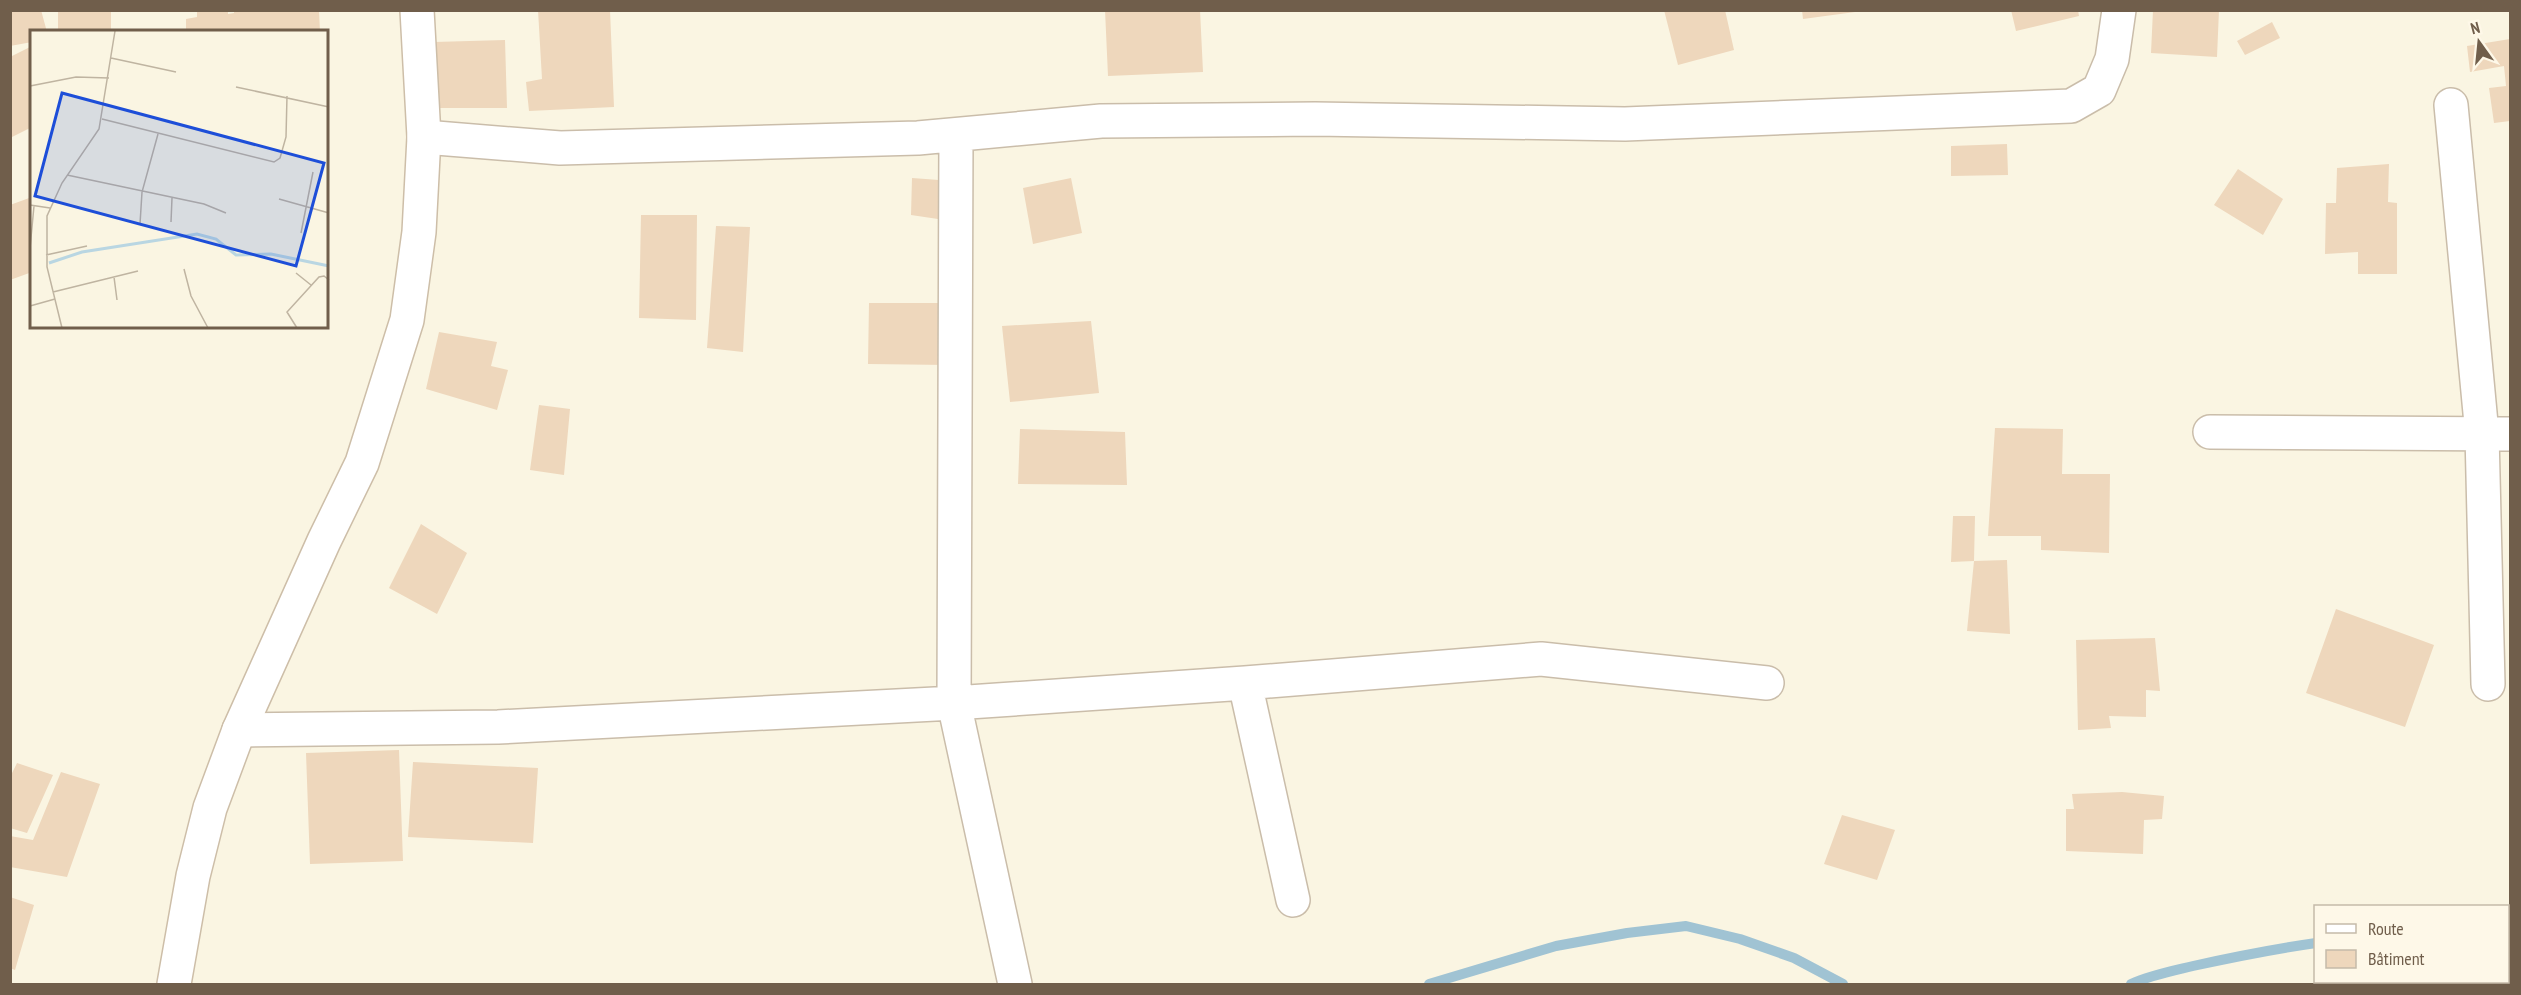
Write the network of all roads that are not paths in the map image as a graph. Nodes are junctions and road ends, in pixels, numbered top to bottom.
1 (417, 10) edge
2 (2119, 10) edge
3 (2451, 105) dead end
4 (956, 135) junction
5 (424, 138) junction
6 (2210, 432) dead end
7 (2496, 434) edge
8 (1245, 683) junction
9 (1767, 683) dead end
10 (2488, 684) dead end
11 (954, 703) junction
12 (239, 730) junction
13 (1293, 900) dead end
14 (174, 984) edge
15 (1015, 984) edge

1 - 5 street
2 - 4 street
3 - 7 street
4 - 5 street
4 - 11 street
5 - 12 street
6 - 7 street
7 - 10 street
8 - 9 street
8 - 11 street
8 - 13 street
11 - 12 street
11 - 15 street
12 - 14 street

